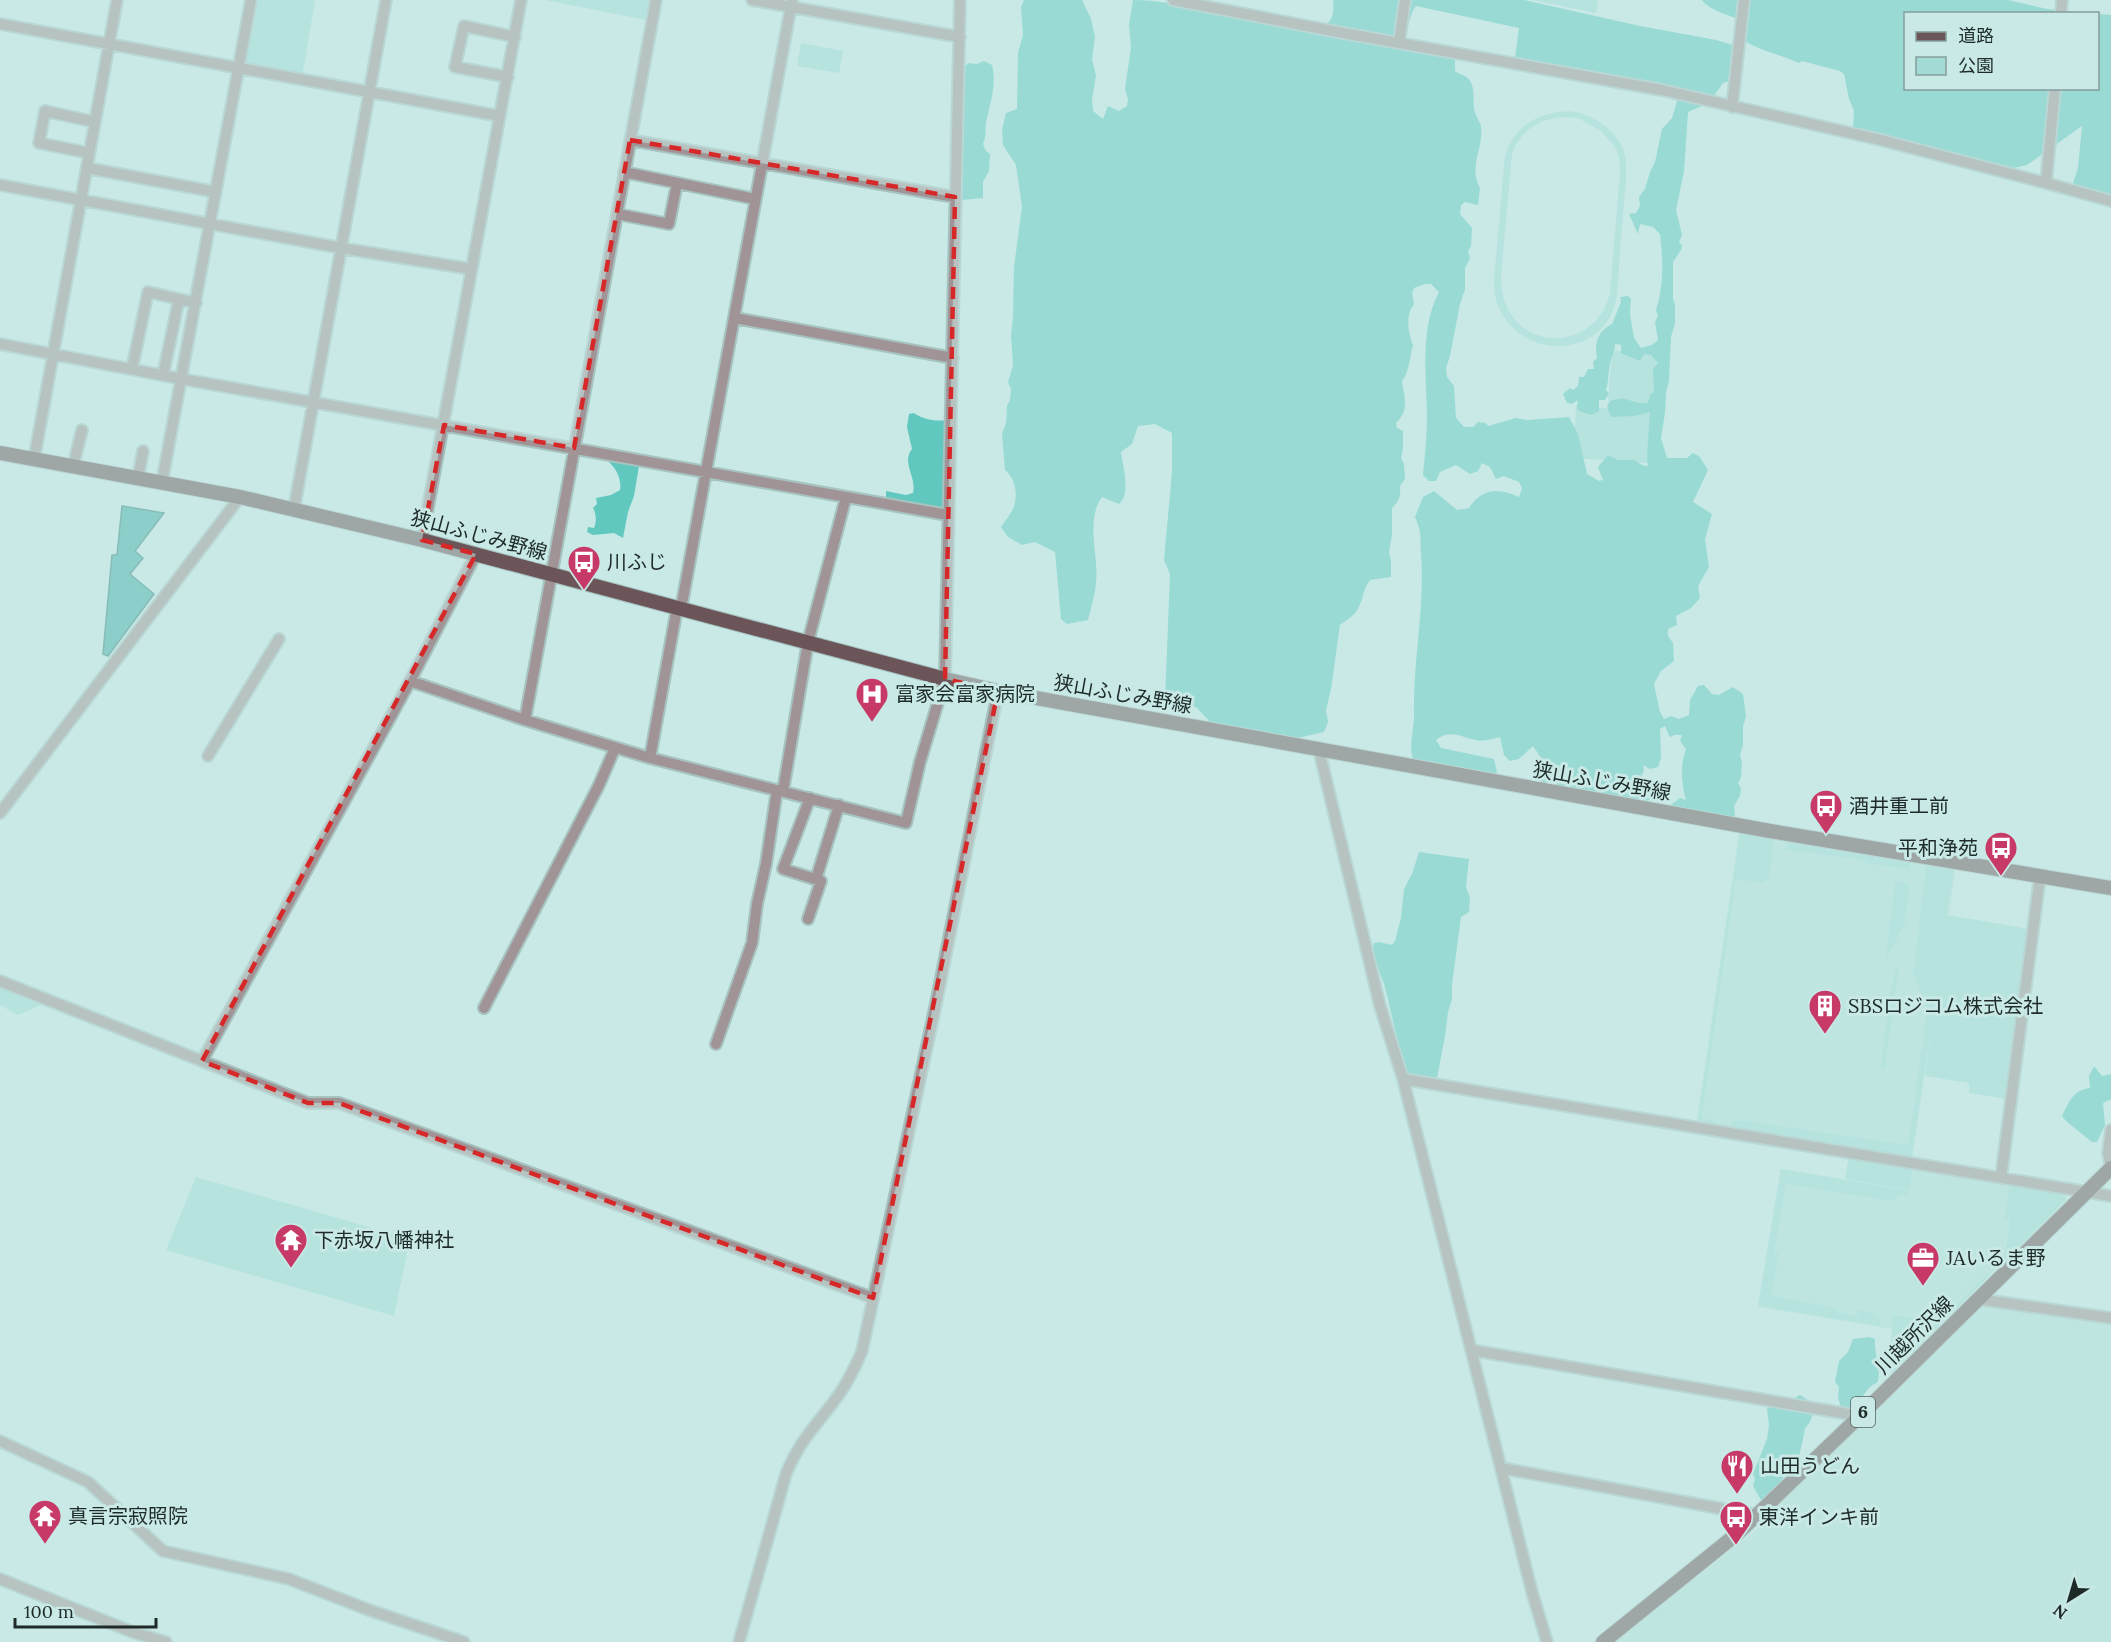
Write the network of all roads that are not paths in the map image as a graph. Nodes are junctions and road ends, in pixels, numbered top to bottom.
1 (117, 0) edge
2 (251, 0) edge
3 (386, 0) edge
4 (521, 0) edge
5 (656, 0) edge
6 (752, 0) edge
7 (960, 0) edge
8 (1173, 0) edge
9 (1405, 0) edge
10 (1744, 0) edge
11 (791, 3) edge
12 (0, 24) edge
13 (515, 37) junction
14 (960, 37) junction
15 (1399, 43) junction
16 (109, 45) junction
17 (239, 68) junction
18 (508, 77) junction
19 (2055, 90) edge
20 (370, 91) junction
21 (1732, 107) junction
22 (500, 116) junction
23 (95, 122) junction
24 (630, 140) junction
25 (89, 153) junction
26 (761, 163) junction
27 (87, 168) junction
28 (624, 172) junction
29 (677, 183) junction
30 (2046, 183) junction
31 (0, 185) edge
32 (216, 192) junction
33 (955, 197) junction
34 (755, 199) junction
35 (81, 200) junction
36 (2111, 201) edge
37 (617, 214) junction
38 (211, 223) junction
39 (341, 248) junction
40 (471, 269) junction
41 (178, 299) junction
42 (196, 303) junction
43 (735, 318) junction
44 (0, 344) edge
45 (54, 354) junction
46 (953, 358) junction
47 (132, 369) junction
48 (163, 375) junction
49 (182, 379) junction
50 (313, 402) junction
51 (444, 425) junction
52 (82, 430) dead end
53 (574, 448) junction
54 (143, 451) dead end
55 (0, 453) edge
56 (34, 460) junction
57 (74, 467) junction
58 (707, 472) junction
59 (138, 478) junction
60 (162, 482) junction
61 (846, 496) junction
62 (240, 497) junction
63 (294, 509) junction
64 (948, 515) junction
65 (422, 540) junction
66 (476, 554) junction
67 (551, 574) junction
68 (679, 608) junction
69 (279, 639) dead end
70 (808, 642) junction
71 (945, 679) junction
72 (410, 681) junction
73 (998, 691) junction
74 (525, 720) junction
75 (615, 748) junction
76 (1319, 750) junction
77 (207, 756) dead end
78 (650, 758) junction
79 (780, 790) junction
80 (810, 798) junction
81 (839, 805) junction
82 (0, 813) edge
83 (766, 864) junction
84 (783, 869) junction
85 (2040, 876) junction
86 (816, 879) junction
87 (2111, 888) edge
88 (808, 920) dead end
89 (0, 981) edge
90 (484, 1008) dead end
91 (716, 1044) dead end
92 (202, 1061) junction
93 (1403, 1079) junction
94 (2111, 1130) edge
95 (2111, 1168) edge
96 (2001, 1178) junction
97 (2086, 1192) junction
98 (2111, 1196) edge
99 (873, 1298) junction
100 (1977, 1299) junction
101 (2111, 1318) edge
102 (1472, 1350) junction
103 (1860, 1416) junction
104 (0, 1441) edge
105 (1501, 1468) junction
106 (1756, 1515) junction
107 (0, 1579) edge
108 (166, 1642) edge
109 (464, 1642) edge
110 (739, 1642) edge
111 (1547, 1642) edge
112 (1603, 1642) edge

1 - 16 street
2 - 17 street
3 - 20 street
4 - 13 street
5 - 24 street
6 - 11 street
7 - 14 street
8 - 15 street
9 - 15 street
10 - 21 street
11 - 14 street
11 - 26 street
12 - 16 street
13 - 18 street
13 - 18 street
14 - 33 street
15 - 21 street
16 - 17 street
16 - 23 street
17 - 20 street
17 - 32 street
18 - 22 street
19 - 30 street
20 - 22 street
20 - 39 street
21 - 30 street
22 - 40 street
23 - 25 street
23 - 25 street
24 - 26 street
24 - 28 street
25 - 27 street
26 - 33 street
26 - 34 street
27 - 32 street
27 - 35 street
28 - 29 street
28 - 37 street
29 - 34 street
29 - 37 street
30 - 36 street
31 - 35 street
32 - 38 street
33 - 46 street
34 - 43 street
35 - 38 street
35 - 45 street
37 - 53 street
38 - 39 street
38 - 42 street
39 - 40 street
39 - 50 street
40 - 51 street
41 - 42 street
41 - 47 street
41 - 48 street
42 - 49 street
43 - 46 street
43 - 58 street
44 - 45 street
45 - 47 street
45 - 56 street
46 - 64 street
47 - 48 street
48 - 49 street
49 - 50 street
49 - 60 street
50 - 51 street
50 - 63 street
51 - 53 street
51 - 65 street
52 - 57 street
53 - 58 street
53 - 67 street
54 - 59 street
55 - 56 main road, 狭山ふじみ野線
56 - 57 main road, 狭山ふじみ野線
57 - 59 main road, 狭山ふじみ野線
58 - 61 street
58 - 68 street
59 - 60 main road, 狭山ふじみ野線
60 - 62 main road, 狭山ふじみ野線
61 - 64 street
61 - 70 street
62 - 63 main road, 狭山ふじみ野線
62 - 82 street
63 - 65 main road, 狭山ふじみ野線
64 - 71 street
65 - 66 main road, 狭山ふじみ野線
66 - 67 main road, 狭山ふじみ野線
66 - 72 street
67 - 68 main road, 狭山ふじみ野線
67 - 74 street
68 - 70 main road, 狭山ふじみ野線
68 - 78 street
69 - 77 street
70 - 71 main road, 狭山ふじみ野線
70 - 79 street
71 - 73 main road, 狭山ふじみ野線
71 - 81 street
72 - 74 street
72 - 92 street
73 - 76 main road, 狭山ふじみ野線
73 - 99 street
74 - 75 street
75 - 78 street
75 - 90 street
76 - 85 main road, 狭山ふじみ野線
76 - 93 street
78 - 79 street
79 - 80 street
79 - 83 street
80 - 81 street
80 - 84 street
81 - 86 street
83 - 84 street
83 - 91 street
84 - 86 street
85 - 87 main road, 狭山ふじみ野線
85 - 96 street
86 - 88 street
89 - 92 street
92 - 99 street
93 - 96 street
93 - 102 street
94 - 95 street
95 - 97 main road, 川越所沢線 / 6
96 - 97 street
97 - 98 street
97 - 100 main road, 川越所沢線 / 6
99 - 110 street
100 - 101 street
100 - 103 main road, 川越所沢線 / 6
102 - 103 street
102 - 105 street
103 - 106 main road, 川越所沢線 / 6
104 - 109 street
105 - 106 street
105 - 111 street
106 - 112 main road, 川越所沢線 / 6
107 - 108 street

